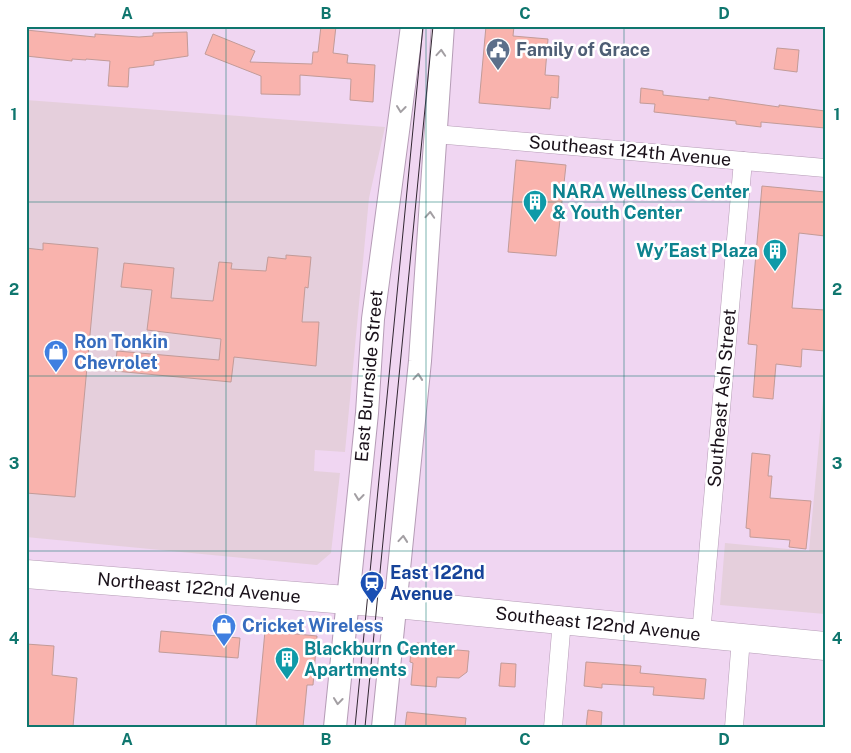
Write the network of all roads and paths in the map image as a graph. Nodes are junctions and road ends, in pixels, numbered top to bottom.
1 (412, 26) edge
2 (443, 26) edge
3 (435, 134) junction
4 (743, 161) junction
5 (825, 168) edge
6 (26, 574) edge
7 (372, 602) junction
8 (562, 620) junction
9 (701, 634) junction
10 (741, 638) junction
11 (825, 646) edge
12 (335, 727) edge
13 (384, 727) edge
14 (553, 727) edge
15 (734, 727) edge

1 -> 7 street, East Burnside Street
3 -> 2 street, East Burnside Street
3 - 4 street, Southeast 124th Avenue
7 -> 3 street, East Burnside Street
4 - 5 street, Southeast 124th Avenue
4 - 9 street, Southeast Ash Street
6 - 7 main road, Northeast 122nd Avenue
7 - 8 main road, Southeast 122nd Avenue
7 -> 12 street, East Burnside Street
7 - 13 street, East Burnside Street
8 - 9 main road, Southeast 122nd Avenue
8 - 14 street
9 - 10 main road, Southeast 122nd Avenue
10 - 11 main road, Southeast 122nd Avenue
10 - 15 street

